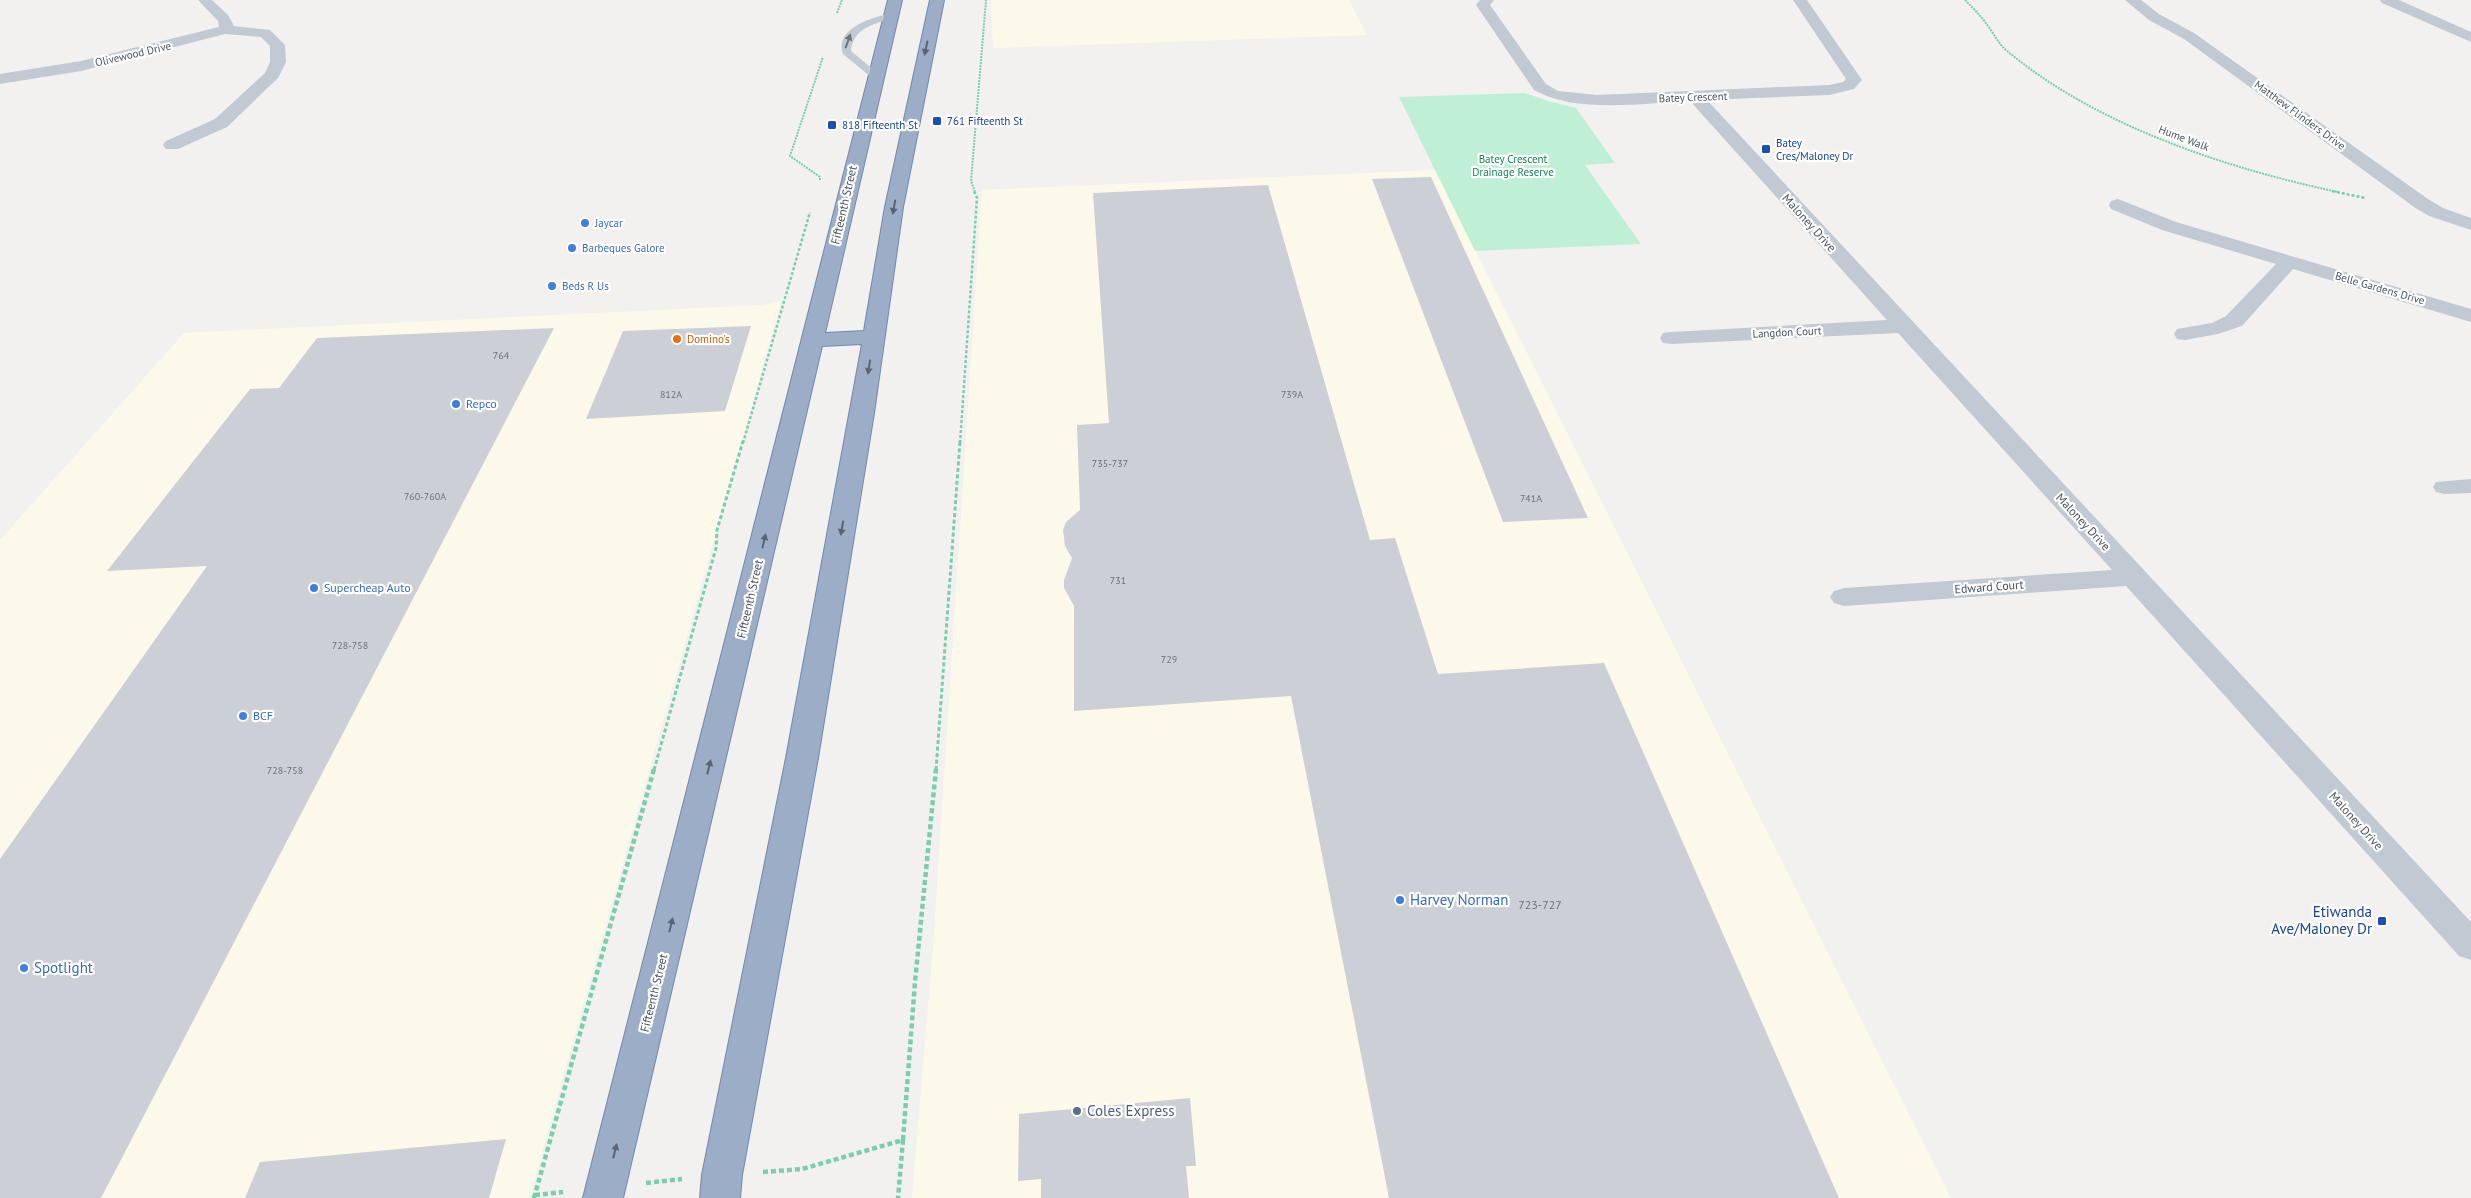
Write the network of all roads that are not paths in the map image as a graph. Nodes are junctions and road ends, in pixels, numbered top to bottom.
1 (205, 0) edge
2 (937, 0) edge
3 (1487, 0) edge
4 (1800, 0) edge
5 (2132, 0) edge
6 (2387, 0) edge
7 (892, 8) edge
8 (225, 30) junction
9 (2471, 38) edge
10 (875, 75) junction
11 (0, 78) edge
12 (1695, 97) junction
13 (172, 145) dead end
14 (2118, 205) dead end
15 (2471, 224) edge
16 (2289, 262) junction
17 (2471, 316) edge
18 (1903, 326) junction
19 (2185, 334) dead end
20 (873, 337) junction
21 (1671, 338) dead end
22 (811, 340) junction
23 (2471, 486) edge
24 (2445, 487) dead end
25 (2134, 577) junction
26 (1844, 597) dead end
27 (2471, 946) edge
28 (603, 1198) edge
29 (720, 1198) edge

1 - 8 street
2 -> 20 highway
3 - 12 street, Batey Crescent
4 - 12 street, Batey Crescent
5 - 15 street, Matthew Flinders Drive
6 - 9 street
7 - 10 highway, Fifteenth Street
10 -> 7 lane
8 - 11 street, Olivewood Drive
8 - 13 street, Olivewood Drive
10 - 22 highway, Fifteenth Street
12 - 18 street, Maloney Drive
14 - 16 street, Belle Gardens Drive
16 - 17 street, Belle Gardens Drive
16 - 19 street
18 - 21 street, Langdon Court
18 - 25 street, Maloney Drive
20 - 22 highway
20 -> 29 highway
28 -> 22 highway, Fifteenth Street
23 - 24 street
25 - 26 street, Edward Court
25 - 27 street, Maloney Drive

